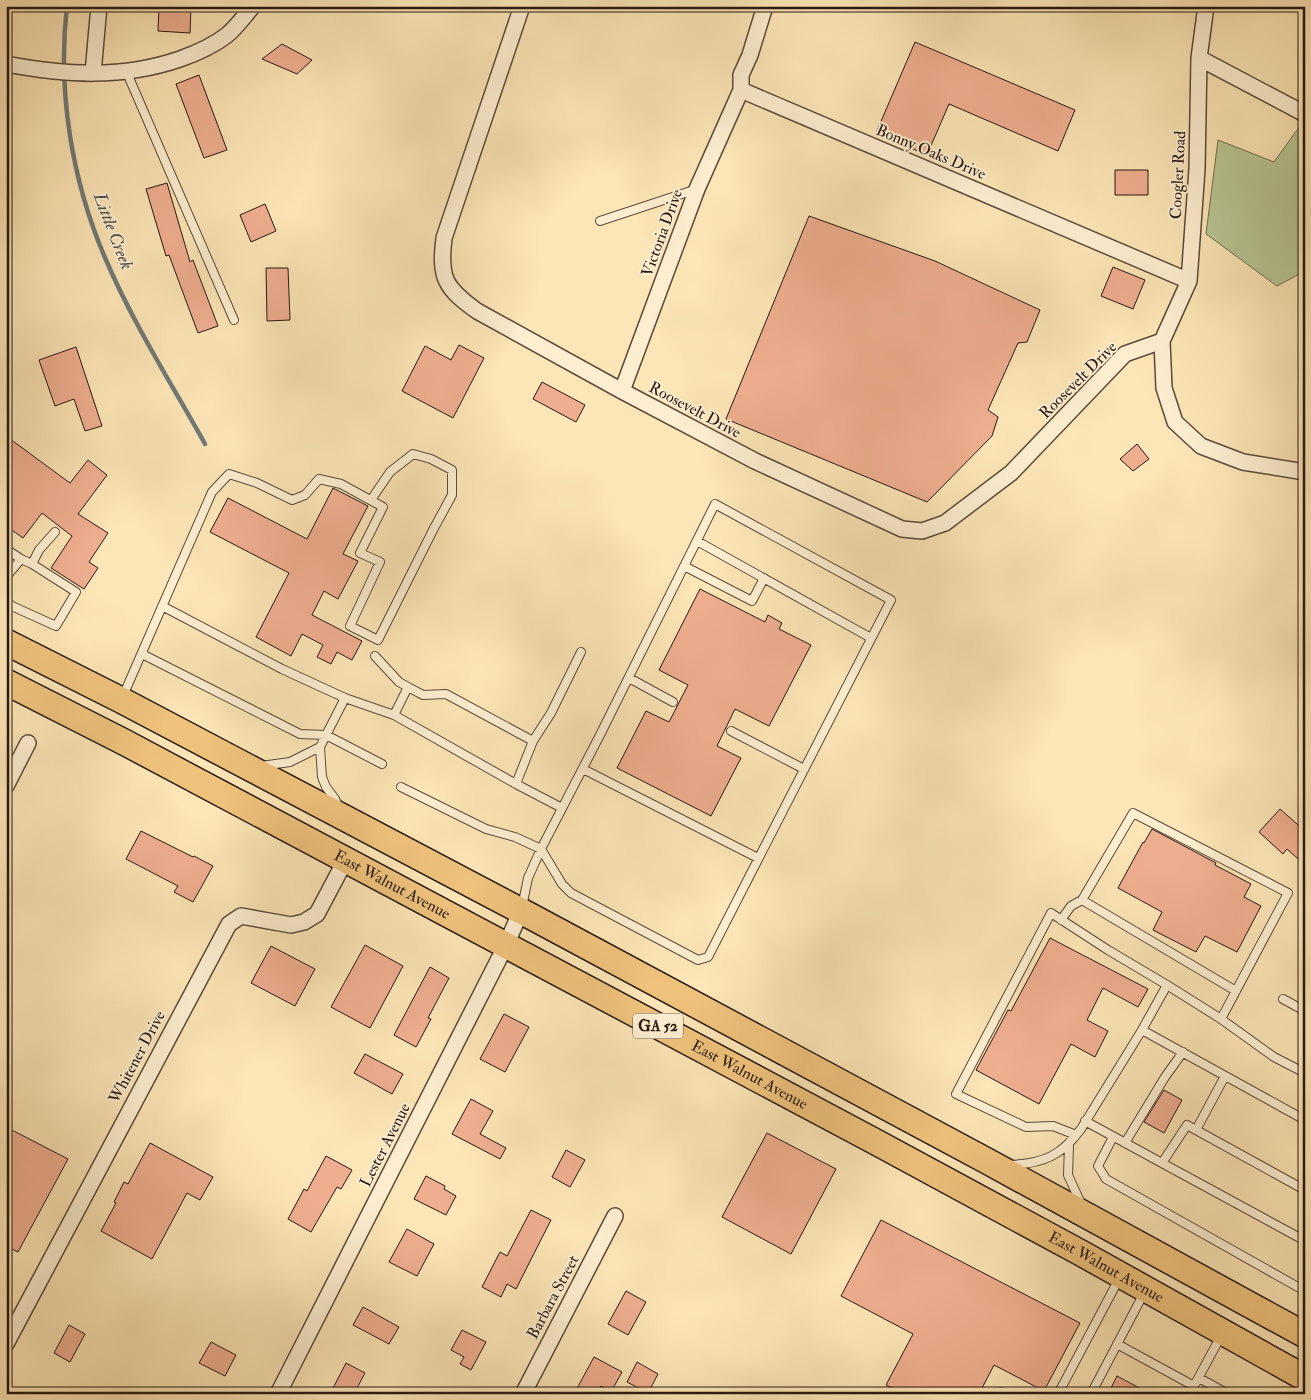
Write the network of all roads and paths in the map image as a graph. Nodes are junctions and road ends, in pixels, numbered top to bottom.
1 (99, 6) edge
2 (253, 6) edge
3 (522, 6) edge
4 (765, 6) edge
5 (1206, 6) edge
6 (1199, 58) junction
7 (6, 64) edge
8 (93, 73) junction
9 (127, 73) junction
10 (741, 90) junction
11 (1305, 114) edge
12 (697, 189) junction
13 (600, 221) dead end
14 (1189, 281) junction
15 (234, 320) dead end
16 (1162, 341) junction
17 (622, 391) junction
18 (1305, 472) edge
19 (371, 500) junction
20 (55, 532) dead end
21 (697, 541) junction
22 (6, 549) edge
23 (21, 559) junction
24 (32, 564) junction
25 (684, 566) junction
26 (6, 577) edge
27 (764, 578) junction
28 (6, 602) edge
29 (162, 606) junction
30 (871, 638) junction
31 (6, 642) edge
32 (581, 652) dead end
33 (142, 654) junction
34 (375, 656) dead end
35 (629, 678) junction
36 (6, 682) edge
37 (408, 687) junction
38 (18, 692) edge
39 (345, 698) junction
40 (121, 700) junction
41 (673, 702) dead end
42 (394, 715) junction
43 (731, 732) dead end
44 (326, 735) junction
45 (533, 741) junction
46 (28, 743) dead end
47 (320, 747) junction
48 (382, 764) dead end
49 (250, 768) junction
50 (583, 769) junction
51 (804, 769) junction
52 (516, 784) junction
53 (6, 786) edge
54 (401, 787) dead end
55 (562, 808) junction
56 (343, 818) junction
57 (541, 849) junction
58 (758, 858) junction
59 (345, 861) junction
60 (1082, 900) junction
61 (520, 912) junction
62 (1062, 920) junction
63 (506, 945) junction
64 (1167, 985) junction
65 (1236, 991) junction
66 (1283, 999) dead end
67 (1305, 1011) edge
68 (1221, 1018) junction
69 (1142, 1030) junction
70 (1183, 1052) junction
71 (1305, 1074) edge
72 (1225, 1076) junction
73 (1305, 1120) edge
74 (1085, 1121) junction
75 (1196, 1130) junction
76 (1076, 1135) junction
77 (1113, 1137) junction
78 (1125, 1143) junction
79 (1069, 1145) junction
80 (1162, 1163) junction
81 (997, 1166) junction
82 (1305, 1190) edge
83 (1086, 1215) junction
84 (615, 1216) dead end
85 (1305, 1229) edge
86 (1302, 1240) edge
87 (1121, 1276) junction
88 (1146, 1289) junction
89 (1305, 1291) edge
90 (1223, 1332) junction
91 (1305, 1335) edge
92 (6, 1344) edge
93 (1117, 1344) junction
94 (1199, 1378) junction
95 (1305, 1378) edge
96 (1194, 1390) edge
97 (278, 1394) edge
98 (522, 1394) edge
99 (1058, 1394) edge
100 (1091, 1394) edge
101 (1228, 1394) edge

1 - 8 street
2 - 9 street
3 - 17 street, Roosevelt Drive
4 - 10 street
5 - 6 street, Coogler Road
6 - 11 street
6 - 14 street, Coogler Road
7 - 8 street
8 - 9 street
9 - 15 lane
10 - 12 street, Victoria Drive
10 - 14 street, Bonny Oaks Drive
12 - 13 lane
12 - 17 street, Victoria Drive
14 - 16 street, Coogler Road
16 - 17 street, Roosevelt Drive
16 - 18 street
19 - 19 lane
19 - 29 lane
20 - 24 lane
21 - 25 lane
21 - 27 lane
21 - 30 lane
22 - 23 lane
23 - 24 lane
23 - 26 lane
24 - 28 lane
25 - 27 lane
25 - 35 lane
27 - 30 lane
29 - 33 lane
29 - 39 lane
30 - 51 lane
31 - 40 main road, GA 52
32 - 45 lane
33 - 40 lane
33 - 44 lane
34 - 37 lane
35 - 41 lane
35 - 50 lane
36 - 38 main road, East Walnut Avenue / GA 52
37 - 42 lane
37 - 45 lane
38 - 59 main road, East Walnut Avenue / GA 52
39 - 42 lane
39 - 44 lane
40 - 49 main road, GA 52
42 - 52 lane
43 - 51 lane
44 - 47 lane
44 - 48 lane
45 - 52 lane
46 - 53 street
47 - 49 lane
47 - 56 lane
49 - 56 main road, GA 52
50 - 55 lane
50 - 58 lane
51 - 58 lane
52 - 55 lane
54 - 57 lane
55 - 57 lane
56 - 61 main road, GA 52
57 - 58 lane
57 - 61 lane
59 - 63 main road, East Walnut Avenue / GA 52
59 - 92 street, Whitener Drive
60 - 62 lane
60 - 65 lane
60 - 65 lane
61 - 63 street, Lester Avenue
61 - 81 main road, GA 52
62 - 64 lane
62 - 76 lane
63 - 87 main road, East Walnut Avenue / GA 52
63 - 97 street, Lester Avenue
64 - 68 lane
64 - 69 lane
65 - 68 lane
66 - 67 lane
68 - 71 lane
69 - 70 lane
69 - 74 lane
70 - 72 lane
70 - 78 lane
72 - 73 lane
72 - 75 lane
74 - 76 lane
74 - 77 lane
75 - 80 lane
75 - 82 lane
76 - 79 lane
77 - 78 lane
77 - 89 lane
78 - 80 lane
79 - 81 lane
79 - 83 lane
80 - 86 lane
81 - 83 main road, GA 52
83 - 91 main road, GA 52
84 - 98 street, Barbara Street
85 - 86 lane
87 - 88 main road, East Walnut Avenue / GA 52
87 - 99 lane
88 - 90 main road, East Walnut Avenue / GA 52
88 - 93 lane
90 - 94 lane
90 - 95 main road, East Walnut Avenue / GA 52
93 - 96 lane
93 - 100 lane
94 - 96 lane
94 - 101 lane

